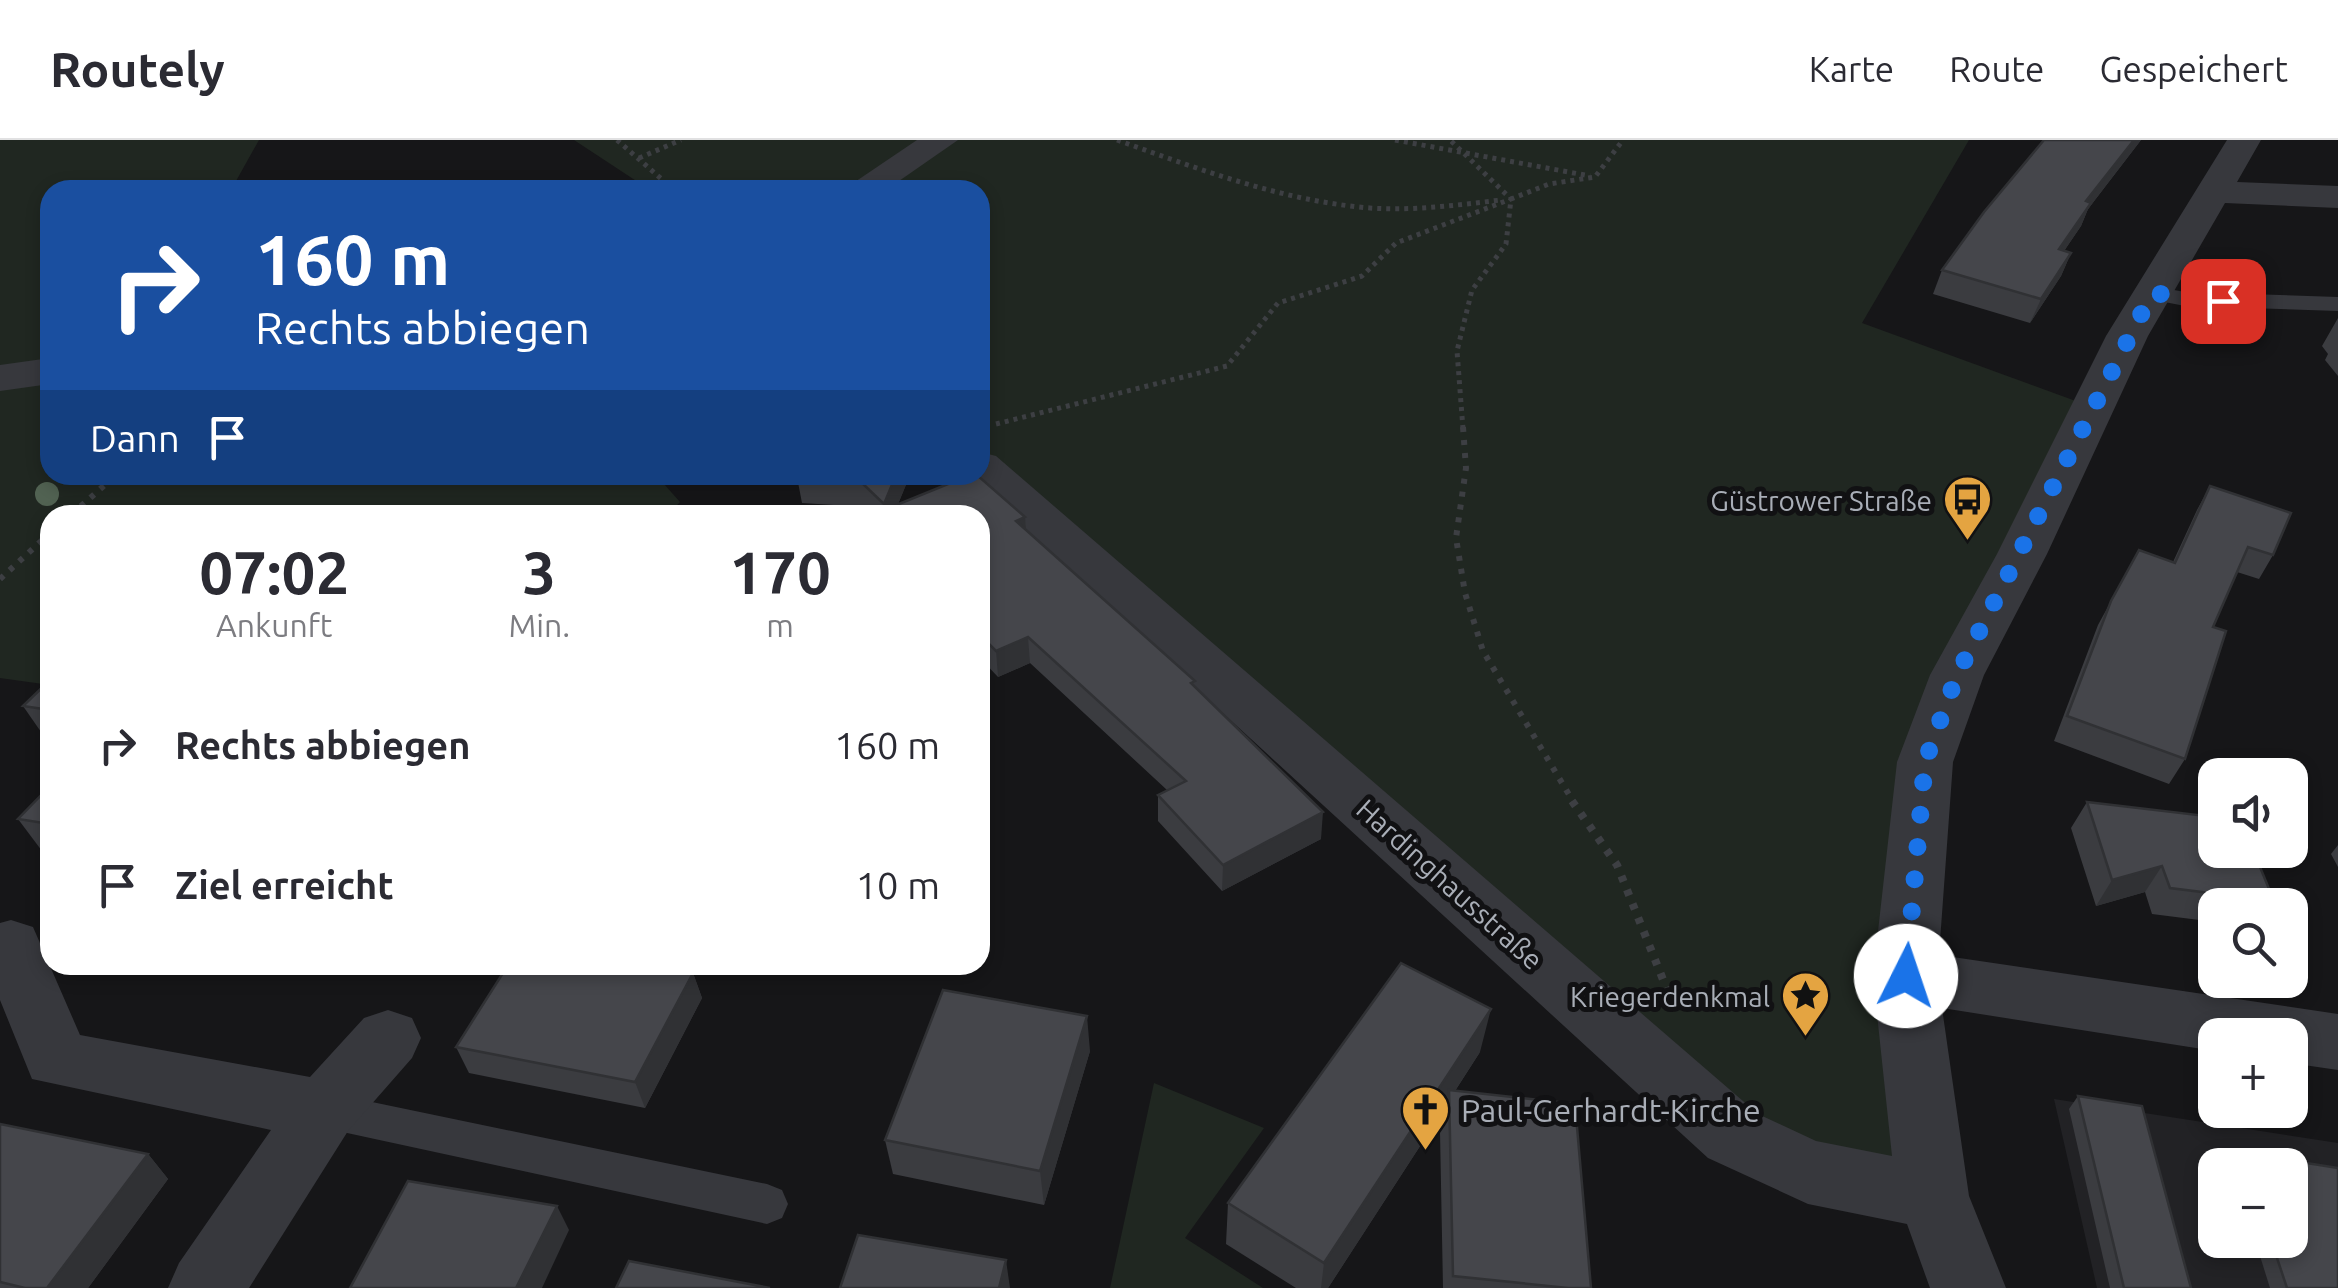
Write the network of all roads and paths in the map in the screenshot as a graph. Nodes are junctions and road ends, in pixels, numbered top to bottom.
1 (617, 140) edge
2 (681, 140) edge
3 (940, 140) edge
4 (1117, 140) edge
5 (1395, 140) edge
6 (1450, 140) edge
7 (1623, 140) edge
8 (2244, 140) edge
9 (1454, 150) junction
10 (639, 158) junction
11 (1595, 176) junction
12 (663, 180) edge
13 (878, 180) edge
14 (2210, 192) junction
15 (2338, 197) edge
16 (1511, 200) junction
17 (2152, 293) junction
18 (2338, 304) edge
19 (40, 372) edge
20 (0, 378) edge
21 (990, 425) edge
22 (990, 475) edge
23 (104, 485) edge
24 (82, 505) edge
25 (40, 542) edge
26 (0, 579) edge
27 (11, 945) dead end
28 (1906, 976) junction
29 (1671, 1000) dead end
30 (388, 1038) dead end
31 (2338, 1042) edge
32 (324, 1110) junction
33 (1933, 1196) junction
34 (767, 1204) dead end
35 (206, 1288) edge
36 (1968, 1288) edge

1 - 10 path
2 - 10 path
3 - 13 street
4 - 16 path
5 - 9 path
6 - 9 path
7 - 11 path
8 - 14 street
9 - 11 path
9 - 16 path
10 - 12 path
11 - 16 path
14 - 15 street
14 - 17 street
16 - 21 path
16 - 29 path
17 - 18 lane
17 - 28 street
19 - 20 street
22 - 33 street, Hardinghausstraße
23 - 24 path
25 - 26 path
27 - 32 street
28 - 31 street
28 - 33 street
30 - 32 street
32 - 34 lane
32 - 35 street
33 - 36 street

